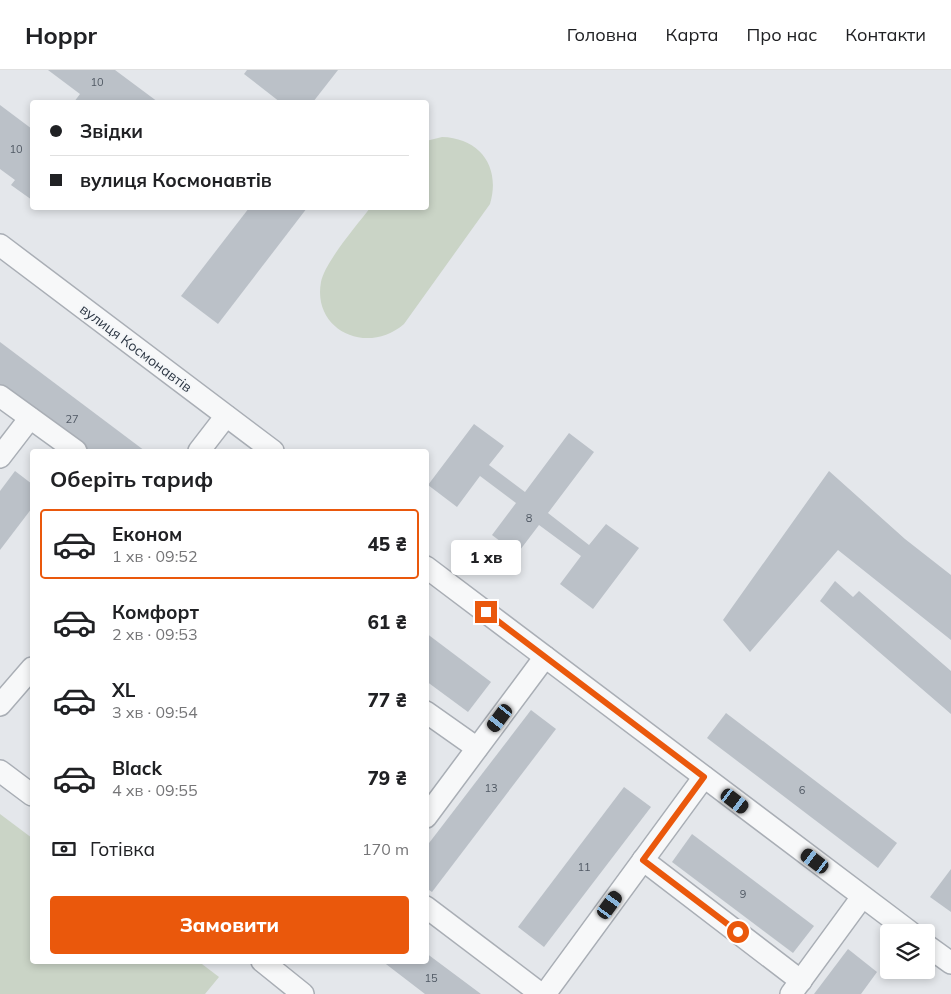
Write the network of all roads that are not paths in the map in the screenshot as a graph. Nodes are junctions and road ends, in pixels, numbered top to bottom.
1 (0, 245) edge
2 (0, 396) edge
3 (226, 416) junction
4 (30, 418) junction
5 (73, 449) edge
6 (201, 449) edge
7 (270, 449) edge
8 (0, 457) edge
9 (429, 569) edge
10 (545, 657) junction
11 (30, 670) edge
12 (0, 705) edge
13 (429, 714) edge
14 (477, 748) junction
15 (0, 771) edge
16 (704, 777) junction
17 (30, 794) edge
18 (429, 813) edge
19 (643, 860) junction
20 (862, 897) junction
21 (429, 909) edge
22 (899, 924) edge
23 (935, 951) edge
24 (951, 963) edge
25 (266, 964) edge
26 (796, 987) edge
27 (303, 994) edge
28 (543, 994) edge

1 - 3 street, вулиця Космонавтів
2 - 4 street
3 - 6 street
3 - 7 street, вулиця Космонавтів
4 - 5 street
4 - 8 street
9 - 10 street
10 - 14 street
10 - 16 street
11 - 12 street
13 - 14 street
14 - 18 street
15 - 17 street
16 - 19 street
16 - 20 street
19 - 26 street
19 - 28 street
20 - 22 street
20 - 26 street
21 - 28 street
23 - 24 street
25 - 27 street

